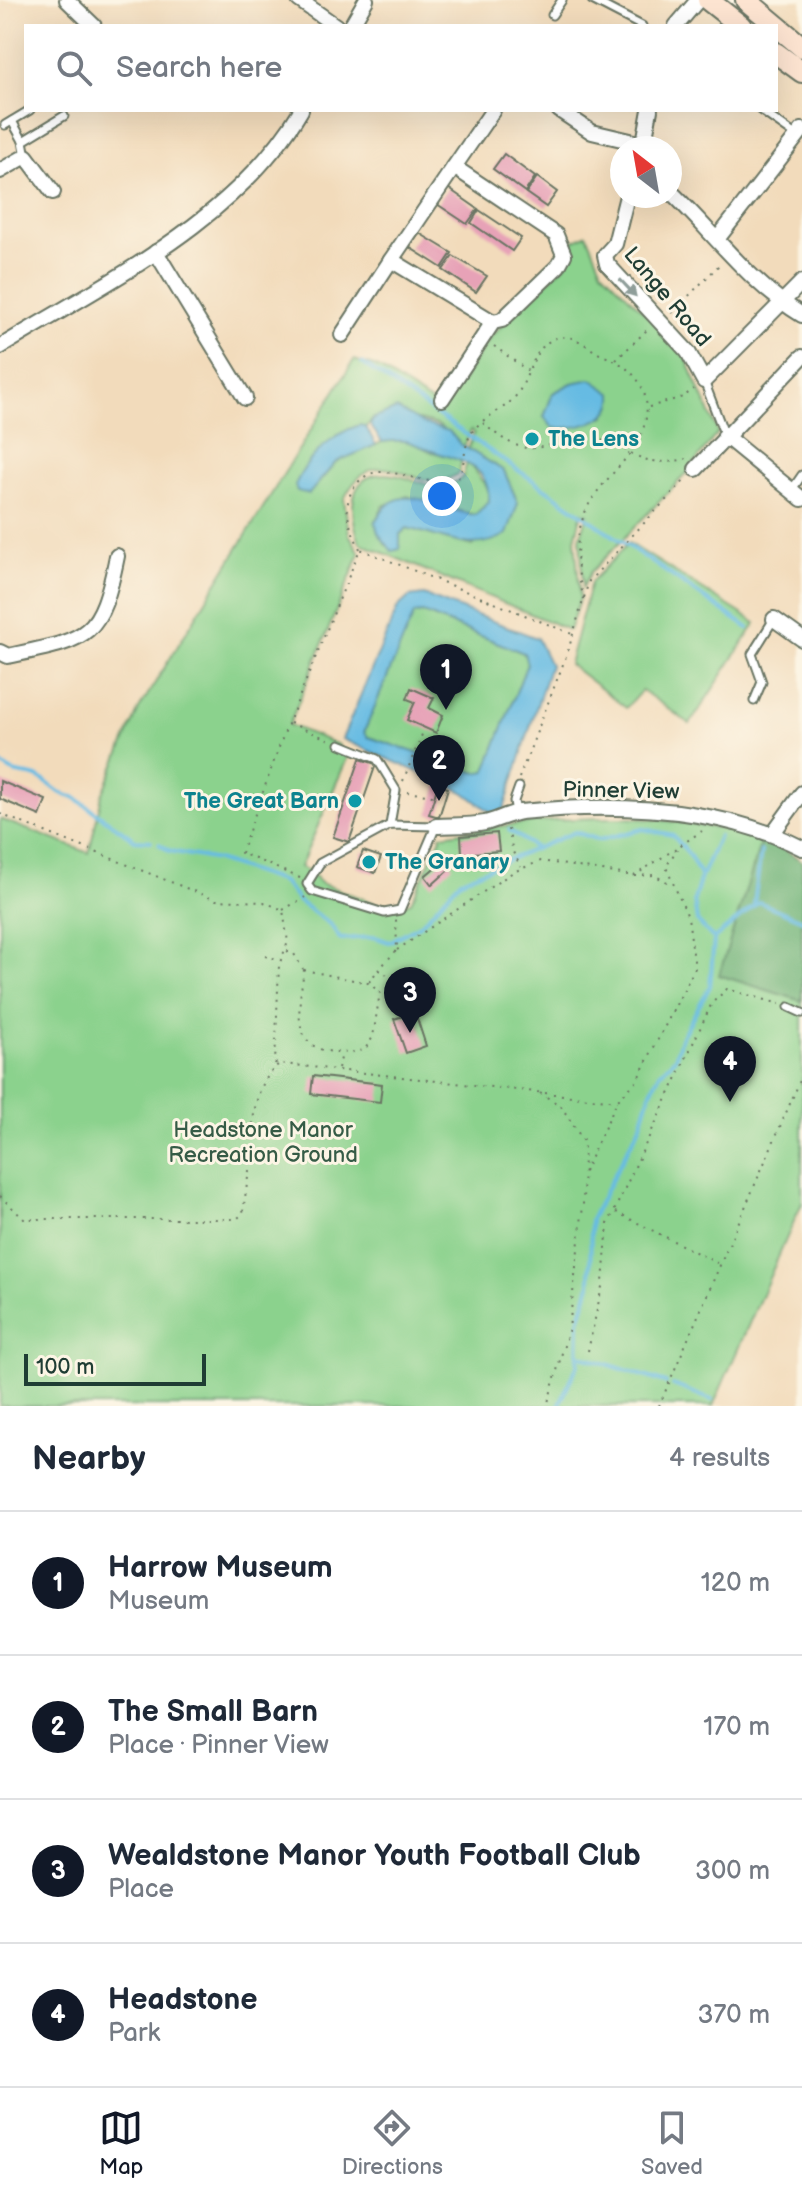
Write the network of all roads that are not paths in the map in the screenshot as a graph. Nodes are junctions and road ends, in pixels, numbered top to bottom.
1 (67, 0) edge
2 (299, 0) edge
3 (366, 0) edge
4 (562, 0) edge
5 (592, 0) edge
6 (698, 0) edge
7 (708, 0) edge
8 (746, 0) edge
9 (552, 15) dead end
10 (92, 24) edge
11 (333, 24) edge
12 (352, 24) edge
13 (638, 24) edge
14 (678, 24) edge
15 (738, 24) edge
16 (775, 24) edge
17 (778, 27) edge
18 (802, 47) edge
19 (778, 54) edge
20 (802, 72) edge
21 (27, 112) edge
22 (300, 112) edge
23 (492, 112) edge
24 (562, 112) edge
25 (650, 112) edge
26 (763, 112) edge
27 (64, 116) dead end
28 (800, 133) edge
29 (645, 136) edge
30 (610, 137) edge
31 (24, 148) junction
32 (454, 167) junction
33 (0, 171) edge
34 (53, 192) dead end
35 (682, 203) edge
36 (624, 208) edge
37 (718, 238) junction
38 (156, 252) junction
39 (391, 260) junction
40 (802, 282) edge
41 (781, 303) junction
42 (802, 315) edge
43 (493, 322) junction
44 (342, 335) dead end
45 (0, 347) edge
46 (802, 357) edge
47 (702, 383) junction
48 (245, 398) dead end
49 (442, 399) dead end
50 (725, 436) junction
51 (696, 469) road end
52 (802, 475) edge
53 (796, 495) edge
54 (117, 556) dead end
55 (774, 619) joint
56 (802, 639) edge
57 (0, 652) edge
58 (754, 701) dead end
59 (340, 744) road end
60 (519, 787) road end
61 (802, 793) edge
62 (512, 814) junction
63 (390, 825) junction
64 (436, 826) junction
65 (773, 833) junction
66 (802, 848) edge
67 (789, 1007) road end
68 (802, 1013) edge

1 - 10 street
2 - 11 street
3 - 12 street
4 - 9 lane
5 - 13 lane
6 - 14 street
7 - 15 street
8 - 16 street
17 - 18 street
19 - 20 street
21 - 31 lane
22 - 38 street
23 - 32 street
24 - 30 street
25 - 29 street
26 - 28 lane
27 - 31 lane
28 - 37 street
31 - 33 street
31 - 34 street
32 - 39 street
32 - 43 street
35 - 37 street
36 -> 47 street, Lange Road
37 - 41 street
38 - 45 street
38 - 48 street
39 - 43 street
39 - 44 street
40 - 41 street
41 - 42 street
41 - 47 street
43 - 49 street
46 - 50 street
47 - 50 lane
50 - 51 street
50 - 53 street
52 - 53 lane
54 - 57 street
55 - 56 street
55 - 58 lane
59 - 63 lane
60 - 62 lane
61 - 65 street
62 - 64 street, Pinner View
62 - 65 street, Pinner View
63 - 64 lane
63 - 64 lane
65 - 66 street, Pinner View
67 - 68 lane

